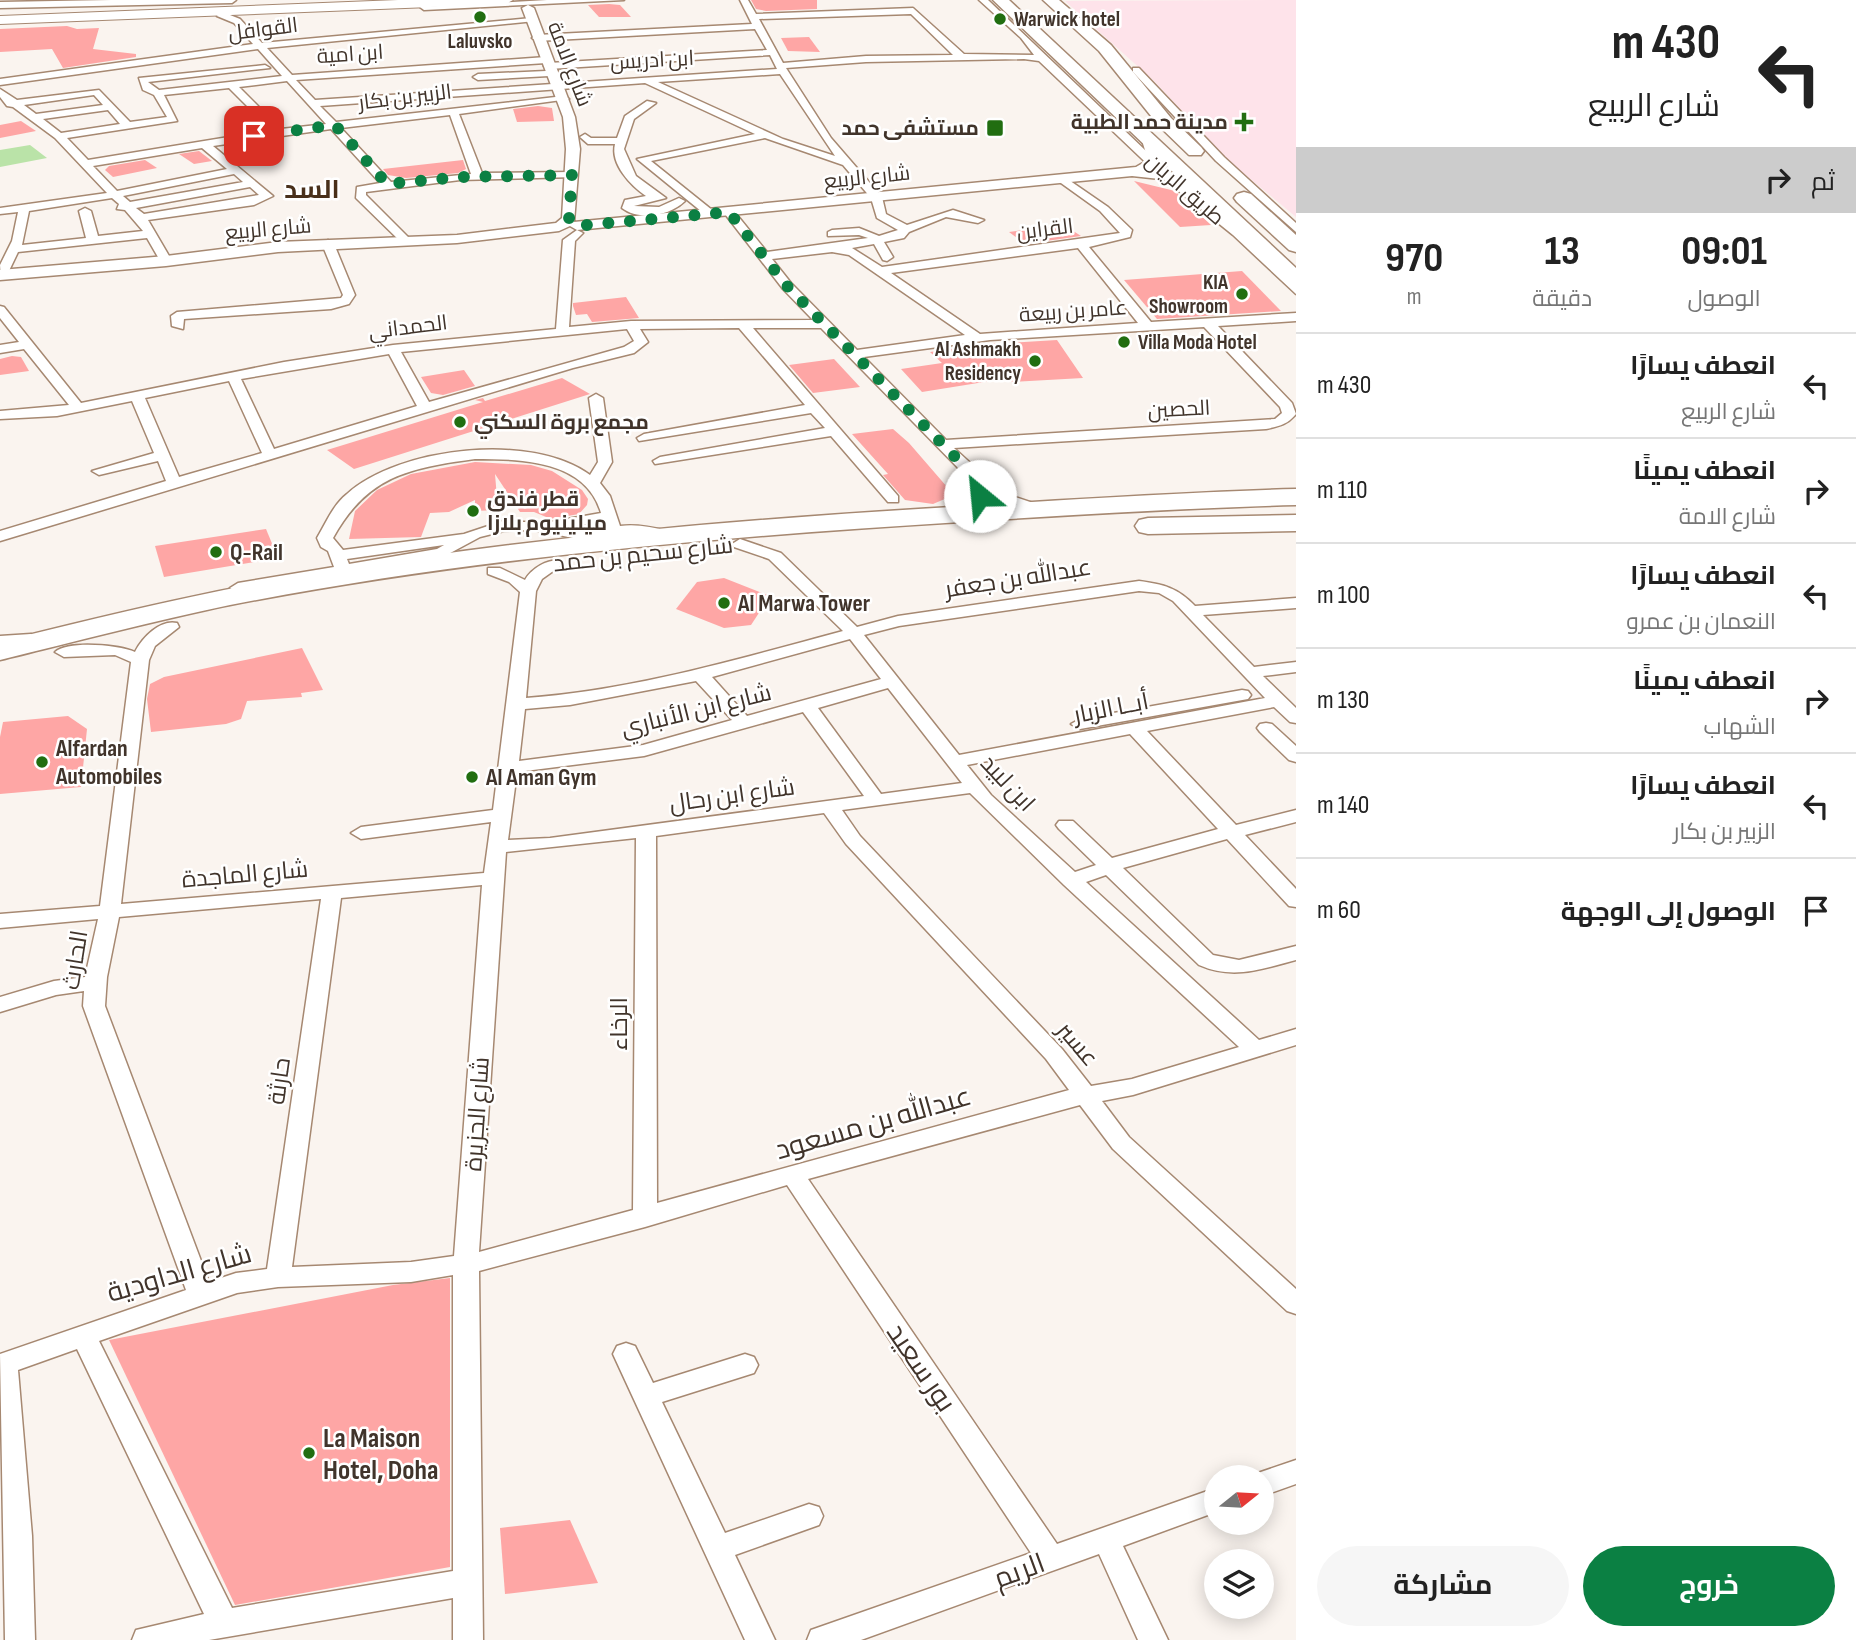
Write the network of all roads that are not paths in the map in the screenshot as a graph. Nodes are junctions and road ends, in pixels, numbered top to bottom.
1 (110, 0) edge
2 (118, 0) edge
3 (232, 0) edge
4 (327, 0) edge
5 (620, 0) edge
6 (983, 0) edge
7 (992, 0) edge
8 (1050, 0) edge
9 (743, 1) edge
10 (1034, 3) edge
11 (132, 4) junction
12 (519, 4) edge
13 (1005, 4) edge
14 (0, 5) edge
15 (80, 5) junction
16 (97, 5) junction
17 (31, 12) junction
18 (0, 13) edge
19 (212, 13) junction
20 (255, 13) junction
21 (590, 16) dead end
22 (1067, 16) edge
23 (237, 21) junction
24 (531, 21) junction
25 (755, 21) junction
26 (0, 22) edge
27 (605, 35) junction
28 (537, 38) junction
29 (261, 46) junction
30 (772, 53) junction
31 (958, 53) junction
32 (1038, 54) junction
33 (696, 57) junction
34 (626, 61) junction
35 (146, 62) junction
36 (280, 66) junction
37 (782, 69) junction
38 (552, 71) junction
39 (1133, 74) junction
40 (1078, 75) junction
41 (713, 76) junction
42 (289, 77) junction
43 (160, 78) junction
44 (455, 78) dead end
45 (645, 81) junction
46 (0, 82) edge
47 (232, 85) junction
48 (499, 90) junction
49 (0, 92) edge
50 (158, 93) junction
51 (1162, 97) junction
52 (564, 99) junction
53 (314, 103) junction
54 (652, 103) dead end
55 (18, 104) junction
56 (512, 104) junction
57 (0, 105) edge
58 (110, 107) junction
59 (453, 111) junction
60 (37, 117) junction
61 (1165, 122) junction
62 (127, 125) junction
63 (335, 125) junction
64 (279, 132) junction
65 (766, 135) junction
66 (59, 136) junction
67 (585, 137) dead end
68 (1148, 137) junction
69 (620, 141) junction
70 (204, 144) junction
71 (846, 163) junction
72 (1153, 163) junction
73 (86, 164) junction
74 (237, 170) junction
75 (1129, 172) junction
76 (1164, 174) junction
77 (572, 175) junction
78 (478, 177) junction
79 (1059, 178) junction
80 (254, 183) junction
81 (387, 184) junction
82 (114, 194) junction
83 (876, 197) junction
84 (657, 198) junction
85 (1213, 199) junction
86 (685, 200) junction
87 (128, 206) junction
88 (0, 211) edge
89 (85, 211) junction
90 (729, 212) junction
91 (23, 214) junction
92 (711, 214) junction
93 (141, 218) junction
94 (978, 220) dead end
95 (569, 229) junction
96 (905, 229) junction
97 (1296, 229) edge
98 (151, 234) junction
99 (832, 234) dead end
100 (878, 240) junction
101 (93, 241) junction
102 (406, 242) junction
103 (328, 244) junction
104 (1081, 244) junction
105 (1296, 246) edge
106 (832, 248) junction
107 (14, 249) junction
108 (764, 256) junction
109 (887, 257) dead end
110 (166, 261) junction
111 (877, 271) junction
112 (0, 275) edge
113 (1296, 279) edge
114 (1296, 290) edge
115 (0, 310) edge
116 (1296, 317) edge
117 (1207, 322) junction
118 (827, 324) junction
119 (631, 325) junction
120 (743, 325) junction
121 (178, 326) dead end
122 (1147, 326) junction
123 (562, 331) junction
124 (976, 337) junction
125 (27, 345) junction
126 (0, 349) edge
127 (393, 349) junction
128 (856, 354) junction
129 (233, 376) junction
130 (137, 396) junction
131 (596, 398) dead end
132 (425, 407) junction
133 (78, 408) junction
134 (814, 408) junction
135 (0, 415) edge
136 (834, 431) junction
137 (645, 438) dead end
138 (944, 444) junction
139 (162, 455) junction
140 (270, 455) junction
141 (660, 461) dead end
142 (965, 467) junction
143 (99, 471) dead end
144 (592, 483) junction
145 (175, 484) junction
146 (1296, 497) edge
147 (893, 499) dead end
148 (1045, 509) junction
149 (1296, 510) edge
150 (951, 515) junction
151 (1296, 523) edge
152 (612, 524) junction
153 (1201, 524) junction
154 (333, 530) joint
155 (663, 534) junction
156 (0, 536) edge
157 (467, 537) junction
158 (740, 544) junction
159 (338, 557) junction
160 (555, 564) junction
161 (381, 566) junction
162 (494, 571) junction
163 (528, 591) junction
164 (1296, 603) edge
165 (196, 604) junction
166 (1190, 611) junction
167 (171, 627) junction
168 (853, 632) junction
169 (0, 641) edge
170 (53, 646) junction
171 (0, 651) edge
172 (140, 660) junction
173 (1296, 667) edge
174 (0, 669) edge
175 (1249, 673) junction
176 (701, 676) junction
177 (891, 682) junction
178 (1273, 696) junction
179 (517, 704) junction
180 (807, 706) junction
181 (1296, 718) edge
182 (745, 724) junction
183 (1080, 724) dead end
184 (1134, 728) junction
185 (1266, 728) dead end
186 (1296, 756) edge
187 (953, 762) junction
188 (509, 768) junction
189 (973, 787) junction
190 (876, 800) junction
191 (829, 806) junction
192 (502, 815) junction
193 (1296, 816) edge
194 (1066, 825) dead end
195 (1229, 830) junction
196 (646, 831) junction
197 (361, 833) dead end
198 (497, 847) junction
199 (1108, 865) junction
200 (494, 878) junction
201 (1071, 881) junction
202 (332, 893) junction
203 (1296, 901) edge
204 (110, 911) junction
205 (0, 921) edge
206 (1296, 953) edge
207 (95, 983) junction
208 (0, 1004) edge
209 (1296, 1037) edge
210 (1255, 1049) junction
211 (1086, 1094) junction
212 (793, 1175) junction
213 (645, 1218) junction
214 (466, 1265) junction
215 (278, 1277) junction
216 (200, 1293) junction
217 (1296, 1304) edge
218 (83, 1335) junction
219 (626, 1354) dead end
220 (2, 1364) edge
221 (745, 1364) dead end
222 (646, 1396) junction
223 (1296, 1472) edge
224 (1274, 1480) edge
225 (1204, 1504) edge
226 (809, 1516) dead end
227 (1106, 1539) junction
228 (717, 1549) junction
229 (1051, 1559) junction
230 (468, 1582) junction
231 (224, 1623) junction
232 (20, 1640) edge
233 (147, 1640) edge
234 (468, 1640) edge
235 (760, 1640) edge
236 (822, 1640) edge
237 (1153, 1640) edge

1 - 16 street
2 - 11 street
3 - 11 street
4 - 17 main road
5 - 12 street
6 - 32 street, طريق الريان
7 - 13 highway
8 - 22 highway, طريق الريان
9 - 25 street
10 - 22 highway
11 - 16 street
12 - 19 main road
12 - 20 street
12 - 24 street, شارع الامة
13 - 32 highway, طريق الريان
14 - 15 street
15 - 16 street
15 - 17 main road
17 - 18 main road
19 - 20 street
19 - 23 street
19 - 26 main road
20 - 23 street
21 - 27 street
22 - 39 highway, طريق الريان
22 - 61 highway
23 - 29 street
24 - 28 street, شارع الامة
24 - 29 street, القوافل
25 - 27 street
25 - 30 street
25 - 31 street
27 - 28 street
27 - 34 street
28 - 38 street, شارع الامة
29 - 35 street, القوافل
29 - 36 street
30 - 31 street
30 - 33 street
30 - 37 street
31 - 32 street
31 - 37 street, ابن ادريس
32 - 40 highway, طريق الريان
32 - 40 highway
32 - 72 street, طريق الريان
33 - 34 street
33 - 41 street
34 - 38 street
35 - 43 street
35 - 46 street, القوافل
36 - 42 street
36 - 43 street
37 - 41 street, ابن ادريس
37 - 71 street
38 - 42 street, ابن امية
38 - 44 street
38 - 45 street, ابن ادريس
38 - 48 street, ابن ادريس
38 - 52 street, شارع الامة
39 - 51 highway
39 - 61 highway, طريق الريان
40 - 68 highway, طريق الريان
41 - 45 street, ابن ادريس
42 - 47 street, ابن امية
42 - 53 street
43 - 50 street
45 - 65 street
47 - 50 street, ابن امية
47 - 64 street
48 - 53 street, ابن ادريس
48 - 56 street
49 - 55 street
50 - 62 street
51 - 61 highway
51 - 97 street, طريق الريان
52 - 56 street, الزبير بن بكار
52 - 77 street, شارع الامة
53 - 63 street
54 - 69 street
55 - 57 street
55 - 58 street
55 - 60 street
56 - 59 street, الزبير بن بكار
58 - 60 street
58 - 62 street
59 - 63 street, الزبير بن بكار
59 - 78 street
60 - 66 street
61 - 105 highway, طريق الريان
62 - 66 street
63 - 64 street, الزبير بن بكار
63 - 81 street
64 - 70 street, الزبير بن بكار
65 - 71 street
65 - 86 street
66 - 73 street
67 - 69 street
68 - 72 street
68 - 85 highway, طريق الريان
69 - 84 street
70 - 73 street, الزبير بن بكار
70 - 74 street
71 - 83 street
72 - 75 street, شارع الربيع
72 - 76 street, طريق الريان
73 - 82 street
74 - 80 street
74 - 82 street
75 - 76 street, شارع الربيع
75 - 79 street, شارع الربيع
76 - 85 street, شارع الربيع
76 - 114 street, طريق الريان
77 - 78 street
77 - 95 street, شارع الامة
78 - 81 street
79 - 83 street, شارع الربيع
79 - 104 street, القراين
80 - 87 street
80 - 93 street
81 - 102 street
82 - 87 street
82 - 91 street
83 - 90 street, شارع الربيع
83 - 96 street
84 - 86 street
84 - 86 street
85 - 113 highway, طريق الريان
86 - 92 street
87 - 89 street
87 - 93 street
88 - 91 street
89 - 91 street
89 - 101 street
90 - 92 street, شارع الربيع
90 - 108 street
91 - 107 street
92 - 95 street, شارع الربيع
93 - 98 street
94 - 96 street
95 - 102 street, شارع الربيع
95 - 123 street, شارع الامة
96 - 100 street
98 - 101 street
98 - 110 street
99 - 100 street
100 - 106 street
100 - 109 street
101 - 107 street
102 - 103 street, شارع الربيع
103 - 110 street, شارع الربيع
103 - 121 street
104 - 111 street, القراين
104 - 122 street
106 - 108 street
106 - 111 street
107 - 112 street
108 - 118 street
110 - 112 street, شارع الربيع
111 - 124 street
115 - 125 street
116 - 117 street, عامر بن ربيعة
117 - 122 street, عامر بن ربيعة
117 - 138 street, الحصين
118 - 120 street, الحمداني
118 - 128 street
119 - 120 street, الحمداني
119 - 123 street, الحمداني
119 - 132 street
120 - 134 street
122 - 124 street, عامر بن ربيعة
123 - 127 street, الحمداني
124 - 128 street, عامر بن ربيعة
125 - 126 street
125 - 133 street
127 - 129 street, الحمداني
127 - 132 street
128 - 138 street
129 - 130 street, الحمداني
129 - 140 street
130 - 133 street, الحمداني
130 - 139 street
131 - 144 street
132 - 140 street
133 - 135 street, الحمداني
134 - 136 street
134 - 137 street
136 - 141 street
136 - 147 street
138 - 142 street
139 - 143 street
139 - 145 street
140 - 145 street
142 - 148 street
142 - 150 street
144 - 152 street
144 - 154 street
145 - 156 street
146 - 148 highway, شارع سحيم بن حمد
148 - 150 highway, شارع سحيم بن حمد
149 - 153 highway
150 - 155 highway, شارع سحيم بن حمد
151 - 153 highway, شارع سحيم بن حمد
152 - 155 street, شارع سحيم بن حمد
152 - 157 street, شارع سحيم بن حمد
153 - 158 highway, شارع سحيم بن حمد
154 - 159 street
155 - 161 highway, شارع سحيم بن حمد
157 - 159 street
157 - 161 street, شارع سحيم بن حمد
158 - 160 highway, شارع سحيم بن حمد
158 - 168 street, ابن لبيد
159 - 161 street, شارع سحيم بن حمد
159 - 165 street, شارع سحيم بن حمد
160 - 162 highway, شارع سحيم بن حمد
160 - 163 street
161 - 165 highway, شارع سحيم بن حمد
162 - 163 street
162 - 167 highway, شارع سحيم بن حمد
163 - 179 street, شارع الجزيرة
164 - 166 street
165 - 170 highway, شارع سحيم بن حمد
166 - 168 street, عبدالله بن جعفر
166 - 175 street, عبدالله بن جعفر
167 - 170 highway, شارع سحيم بن حمد
167 - 172 street
168 - 176 street, عبدالله بن جعفر
168 - 177 street, ابن لبيد
169 - 170 street
170 - 171 highway, شارع سحيم بن حمد
170 - 172 street
170 - 174 highway, شارع سحيم بن حمد
172 - 204 street, الحارث
173 - 175 street
175 - 178 street, عبدالله بن جعفر
176 - 179 street, عبدالله بن جعفر
176 - 182 street
177 - 180 street, شارع ابن الأنباري
177 - 187 street, ابن لبيد
178 - 181 street, عبدالله بن جعفر
178 - 183 street
178 - 184 street, أبــا الزبار
179 - 188 street, شارع الجزيرة
180 - 182 street, شارع ابن الأنباري
180 - 190 street
182 - 188 street, شارع ابن الأنباري
184 - 187 street, أبــا الزبار
184 - 195 street
185 - 186 street
187 - 189 street, ابن لبيد
188 - 192 street, شارع الجزيرة
189 - 190 street, شارع ابن رحال
189 - 201 street, ابن لبيد
190 - 191 street, شارع ابن رحال
191 - 196 street, شارع ابن رحال
191 - 211 street, عسير
192 - 197 street
192 - 198 street, شارع الجزيرة
193 - 195 street
194 - 199 street
195 - 199 street
195 - 203 street
196 - 198 street, شارع ابن رحال
196 - 213 street, الرخاء
198 - 200 street, شارع الجزيرة
199 - 201 street
199 - 206 street
200 - 202 street, شارع الماجدة
200 - 214 street, شارع الجزيرة
201 - 210 street, ابن لبيد
202 - 204 street, شارع الماجدة
202 - 215 street, حارثة
204 - 205 street, شارع الماجدة
204 - 207 street, الحارث
207 - 208 street
207 - 216 street, الحارث
209 - 210 street, عبدالله بن مسعود
210 - 211 street, عبدالله بن مسعود
211 - 212 street, عبدالله بن مسعود
211 - 217 street, عسير
212 - 213 street, عبدالله بن مسعود
212 - 229 street, بور سعيد
213 - 214 street, عبدالله بن مسعود
214 - 215 street, شارع الداودية
214 - 230 street, شارع الجزيرة
215 - 216 street, شارع الداودية
216 - 218 street, شارع الداودية
218 - 220 street, شارع الداودية
218 - 231 street
219 - 222 street
220 - 232 street
221 - 222 street
222 - 228 street
223 - 224 street
225 - 227 street, الريم
226 - 228 street
227 - 229 street, الريم
227 - 237 street
228 - 235 street
229 - 236 street, الريم
230 - 231 street
230 - 234 street, شارع الجزيرة
231 - 233 street

